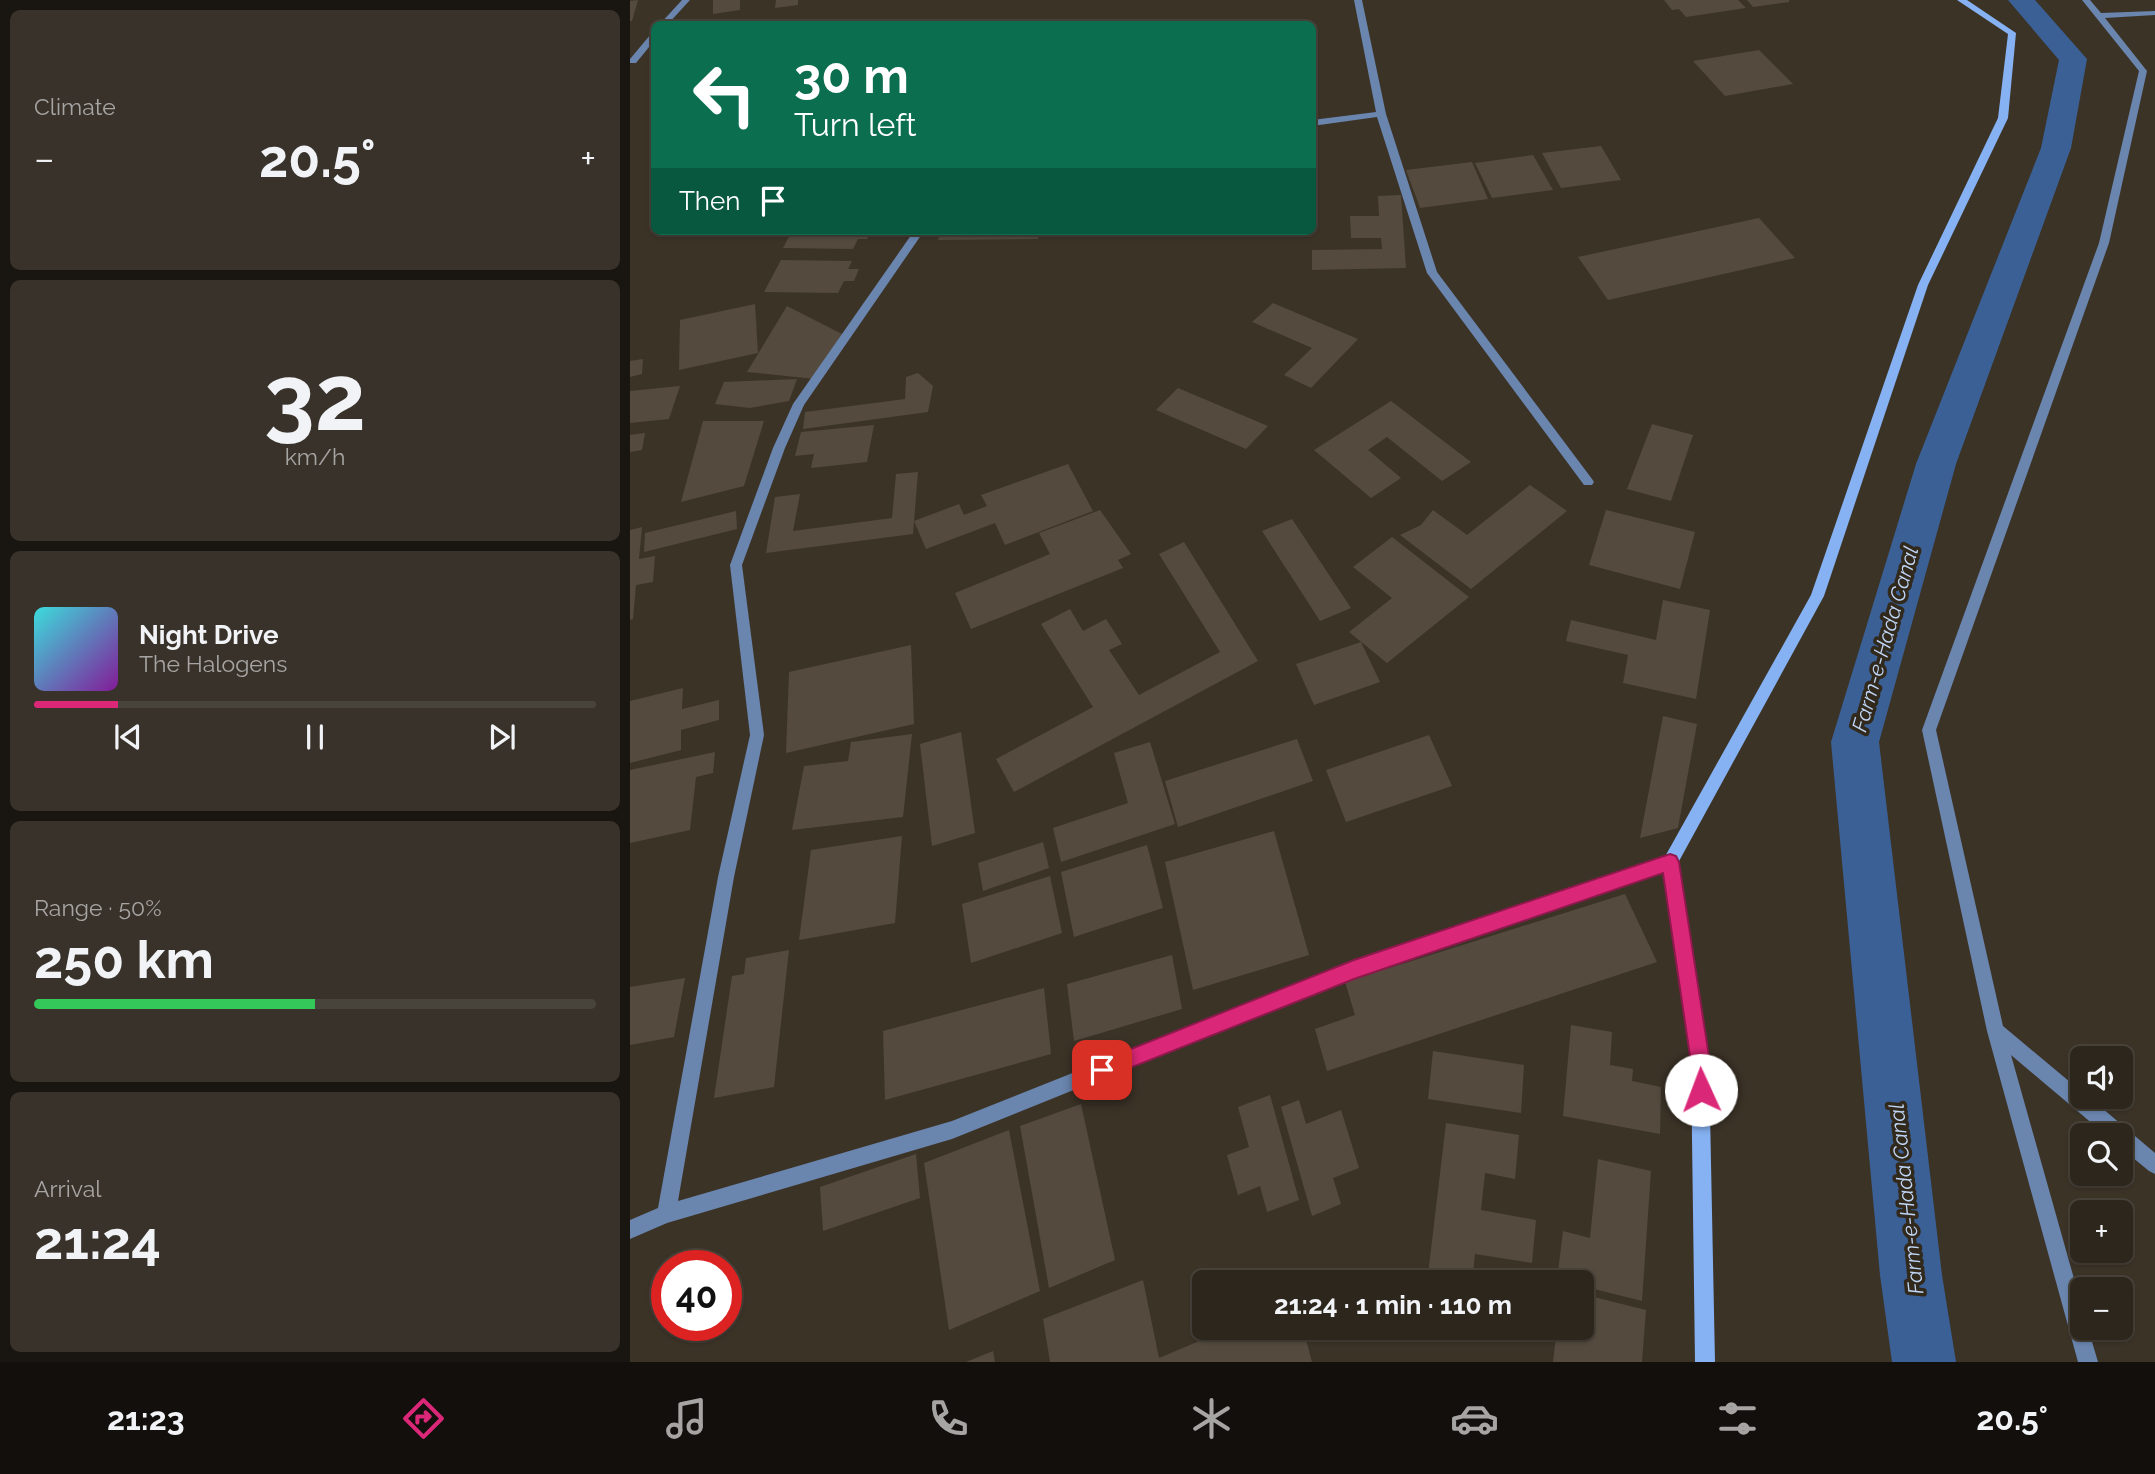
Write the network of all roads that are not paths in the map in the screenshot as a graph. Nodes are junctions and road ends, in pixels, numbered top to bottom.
1 (686, 0) edge
2 (1358, 0) edge
3 (1961, 0) edge
4 (2086, 0) edge
5 (2155, 13) edge
6 (2098, 16) junction
7 (667, 21) edge
8 (651, 40) edge
9 (633, 61) dead end
10 (1381, 114) junction
11 (1316, 122) edge
12 (916, 235) edge
13 (1588, 482) dead end
14 (1670, 862) junction
15 (1996, 1031) junction
16 (2106, 1123) edge
17 (2133, 1146) edge
18 (2155, 1165) edge
19 (666, 1214) junction
20 (630, 1230) edge
21 (1705, 1362) edge
22 (2088, 1362) edge

1 - 7 street
2 - 10 street
3 - 14 street
4 - 6 street
5 - 6 street
6 - 15 street
8 - 9 street
10 - 11 street
10 - 13 street
12 - 19 street
14 - 19 street
14 - 21 street
15 - 16 street
15 - 22 street
17 - 18 street
19 - 20 street

